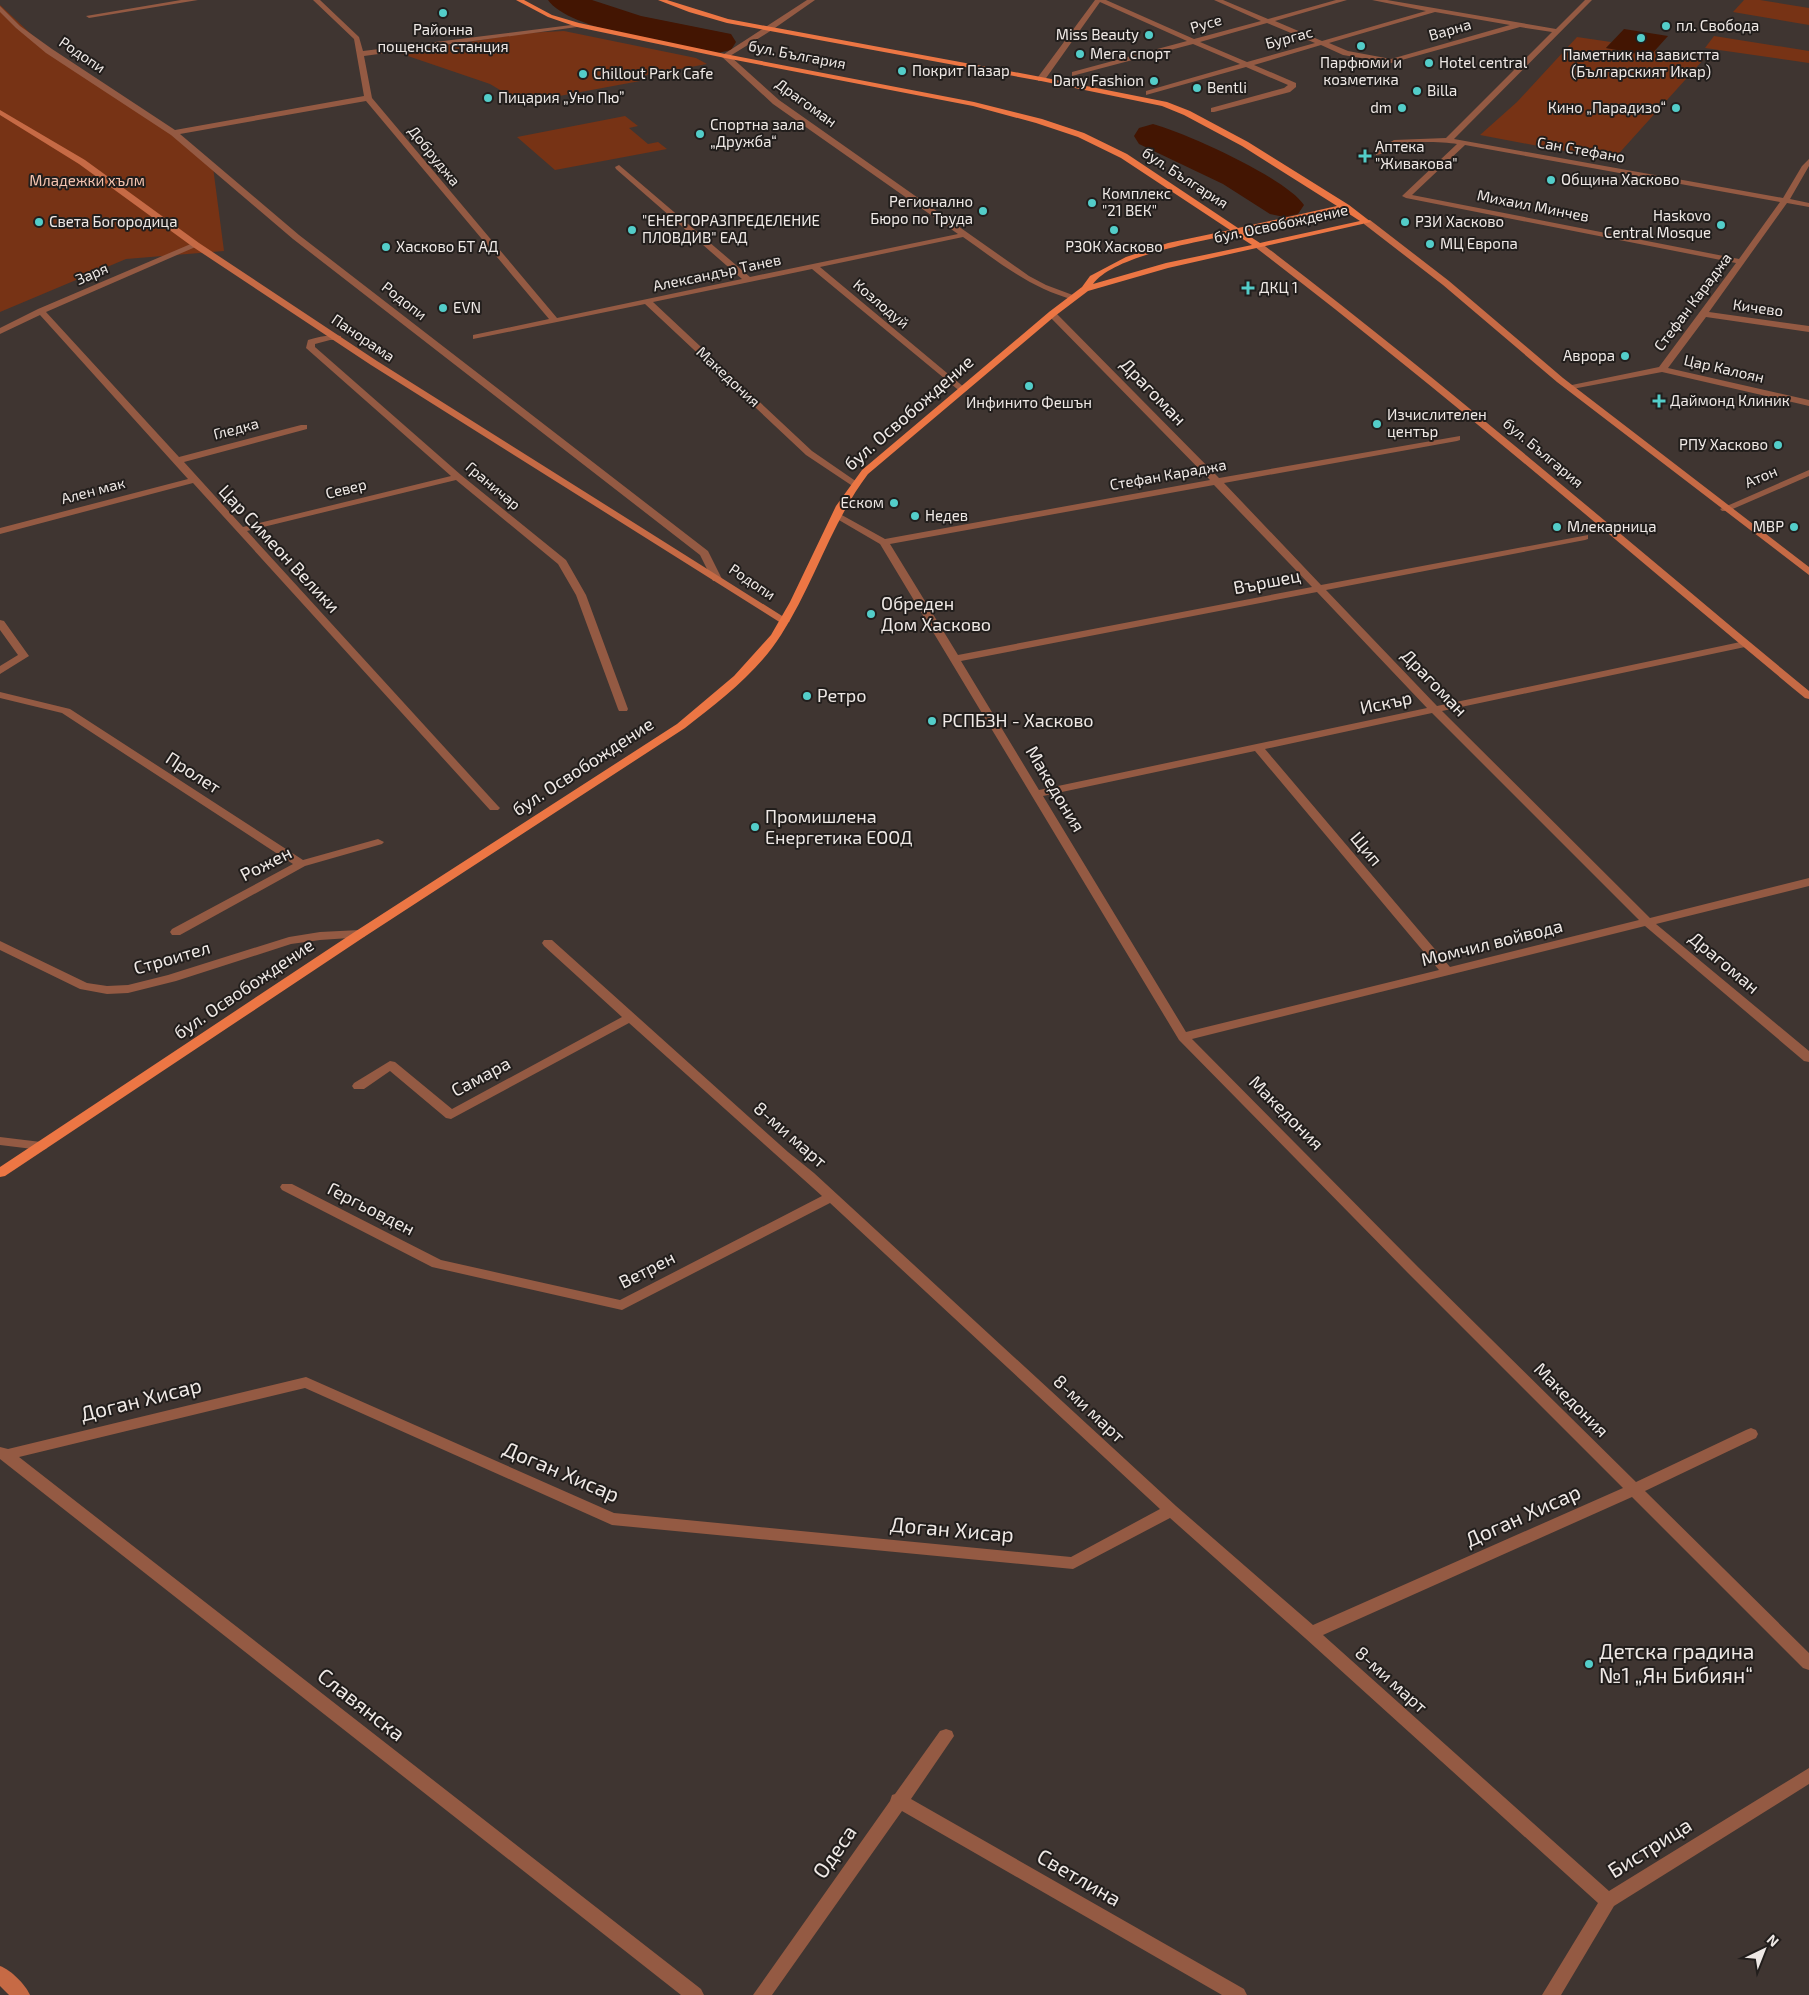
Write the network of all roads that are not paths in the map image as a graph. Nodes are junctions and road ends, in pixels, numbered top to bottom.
1 (195, 0) edge
2 (316, 0) edge
3 (519, 0) edge
4 (661, 0) edge
5 (812, 0) edge
6 (1099, 0) edge
7 (1217, 0) edge
8 (1344, 0) edge
9 (1375, 0) edge
10 (1589, 0) edge
11 (0, 8) edge
12 (1436, 10) junction
13 (89, 16) dead end
14 (1269, 21) junction
15 (1518, 24) junction
16 (577, 25) junction
17 (770, 30) junction
18 (1558, 31) junction
19 (1193, 42) junction
20 (1322, 43) junction
21 (360, 54) junction
22 (724, 56) junction
23 (1243, 65) junction
24 (1075, 74) dead end
25 (1040, 79) junction
26 (1149, 92) dead end
27 (368, 98) junction
28 (1214, 110) dead end
29 (0, 112) edge
30 (174, 133) junction
31 (1448, 140) junction
32 (1463, 143) junction
33 (1379, 153) dead end
34 (1809, 161) edge
35 (619, 167) dead end
36 (1785, 200) junction
37 (1809, 205) edge
38 (1346, 207) junction
39 (1367, 222) junction
40 (1236, 230) junction
41 (963, 235) junction
42 (196, 245) junction
43 (1258, 245) junction
44 (1742, 262) junction
45 (813, 266) junction
46 (748, 280) junction
47 (1085, 289) junction
48 (1074, 297) junction
49 (647, 301) junction
50 (41, 311) junction
51 (1052, 314) junction
52 (1704, 314) junction
53 (554, 320) junction
54 (2, 327) edge
55 (1809, 329) edge
56 (476, 337) dead end
57 (338, 338) junction
58 (1662, 369) junction
59 (1570, 388) junction
60 (962, 390) junction
61 (1809, 403) edge
62 (304, 427) dead end
63 (1457, 438) dead end
64 (176, 461) junction
65 (1809, 473) edge
66 (458, 477) junction
67 (194, 480) junction
68 (1216, 482) junction
69 (854, 484) junction
70 (1725, 508) junction
71 (836, 516) junction
72 (241, 530) junction
73 (0, 531) edge
74 (1585, 537) dead end
75 (884, 542) junction
76 (1809, 572) edge
77 (717, 579) junction
78 (1318, 589) junction
79 (785, 621) junction
80 (0, 623) edge
81 (1745, 644) junction
82 (956, 659) junction
83 (0, 671) edge
84 (0, 695) edge
85 (1809, 696) edge
86 (623, 710) dead end
87 (1435, 710) junction
88 (1258, 748) junction
89 (1035, 794) junction
90 (494, 808) dead end
91 (378, 842) dead end
92 (300, 864) junction
93 (1809, 882) edge
94 (1647, 922) junction
95 (176, 932) dead end
96 (360, 934) junction
97 (548, 942) dead end
98 (0, 945) edge
99 (1448, 972) junction
100 (631, 1017) junction
101 (1183, 1037) junction
102 (1809, 1058) edge
103 (359, 1086) dead end
104 (0, 1141) edge
105 (41, 1146) junction
106 (0, 1173) edge
107 (287, 1187) dead end
108 (831, 1197) junction
109 (437, 1264) joint
110 (1751, 1434) dead end
111 (3, 1453) edge
112 (1634, 1490) junction
113 (1171, 1510) junction
114 (1311, 1633) junction
115 (1809, 1663) edge
116 (946, 1736) dead end
117 (1809, 1775) edge
118 (898, 1800) junction
119 (1608, 1901) junction
120 (0, 1974) edge
121 (21, 1995) edge
122 (695, 1995) edge
123 (762, 1995) edge
124 (1238, 1995) edge
125 (1551, 1995) edge

1 - 13 street
2 - 21 street, Добруджа
3 - 16 main road, бул. България
4 - 17 main road, бул. България
5 - 17 street
6 - 19 street
6 - 25 street
7 - 14 street
8 - 14 street, Русе
9 - 12 street
10 - 18 street
11 - 30 street, Родопи
12 - 15 street
12 - 20 street, Бургас
14 - 19 street, Русе
14 - 20 street
15 - 18 street
15 - 20 street, Варна
16 - 21 street
16 - 22 main road, бул. България
17 - 22 street
17 - 25 main road, бул. България
18 - 31 street
19 - 23 street
19 - 24 street, Русе
20 - 23 street, Бургас
21 - 27 street, Добруджа
22 - 40 main road, бул. България
22 - 41 street, Драгоман
23 - 26 street, Бургас
23 - 28 street
25 - 38 main road, бул. България
27 - 30 street
27 - 53 street, Добруджа
29 - 42 street, Панорама
30 - 77 street, Родопи
31 - 32 street, Сан Стефано
31 - 33 street, Сан Стефано
32 - 36 street, Сан Стефано
32 - 44 street, Михаил Минчев
34 - 36 street, Стефан Караджа
35 - 46 street
36 - 37 street, Сан Стефано
36 - 44 street, Стефан Караджа
38 - 39 main road, бул. България
38 - 40 main road, бул. Освобождение
39 - 43 main road, бул. Освобождение
39 - 59 street, бул. България
40 - 43 main road, бул. България
40 - 47 main road, бул. Освобождение
41 - 45 street, Александър Танев
41 - 48 street, Драгоман
42 - 50 street, Заря
42 - 57 street, Панорама
43 - 47 main road, бул. Освобождение
43 - 81 street, бул. България
44 - 52 street, Стефан Караджа
45 - 46 street, Александър Танев
45 - 60 street, Козлодуй
46 - 49 street, Александър Танев
47 - 48 main road, бул. Освобождение
48 - 51 main road, бул. Освобождение
49 - 53 street, Александър Танев
49 - 69 street, Македония
50 - 54 street, Заря
50 - 64 street, Цар Симеон Велики
51 - 60 main road, бул. Освобождение
51 - 68 street, Драгоман
52 - 55 street, Кичево
52 - 58 street, Стефан Караджа
53 - 56 street, Александър Танев
57 - 66 street, Граничар
57 - 77 street, Панорама
58 - 59 street, Стефан Караджа
58 - 61 street, Цар Калоян
59 - 70 street, бул. България
60 - 69 main road, бул. Освобождение
62 - 64 street, Гледка
63 - 68 street, Стефан Караджа
64 - 67 street, Цар Симеон Велики
65 - 70 street, Атон
66 - 72 street, Север
66 - 86 street, Граничар
67 - 72 street, Цар Симеон Велики
67 - 73 street, Ален мак
68 - 75 street, Стефан Караджа
68 - 78 street, Драгоман
69 - 71 main road, бул. Освобождение
70 - 76 street, бул. България
71 - 75 street, Македония
71 - 79 main road, бул. Освобождение
72 - 90 street, Цар Симеон Велики
74 - 78 street, Вършец
75 - 82 street, Македония
77 - 79 street, Родопи
78 - 82 street, Вършец
78 - 87 street, Драгоман
79 - 96 main road, бул. Освобождение
80 - 83 street
81 - 85 street, бул. България
81 - 87 street, Искър
82 - 89 street, Македония
84 - 92 street, Пролет
87 - 88 street, Искър
87 - 94 street, Драгоман
88 - 89 street, Искър
88 - 99 street, Щип
89 - 101 street, Македония
91 - 92 street, Рожен
92 - 95 street, Рожен
93 - 94 street, Момчил войвода
94 - 99 street, Момчил войвода
94 - 102 street, Драгоман
96 - 98 street, Строител
96 - 105 main road, бул. Освобождение
97 - 100 street, 8-ми март
99 - 101 street, Момчил войвода
100 - 103 street, Самара
100 - 108 street, 8-ми март
101 - 112 street, Македония
104 - 105 street
105 - 106 main road, бул. Освобождение
107 - 109 street, Гергьовден
108 - 109 street, Ветрен
108 - 113 street, 8-ми март
110 - 112 street, Доган Хисар
111 - 113 street, Доган Хисар
111 - 122 street, Славянска
112 - 114 street, Доган Хисар
112 - 115 street, Македония
113 - 114 street, 8-ми март
114 - 119 street, 8-ми март
116 - 118 street, Одеса
117 - 119 street, Бистрица
118 - 123 street, Одеса
118 - 124 street, Светлина
119 - 125 street, Бистрица
120 - 121 street

